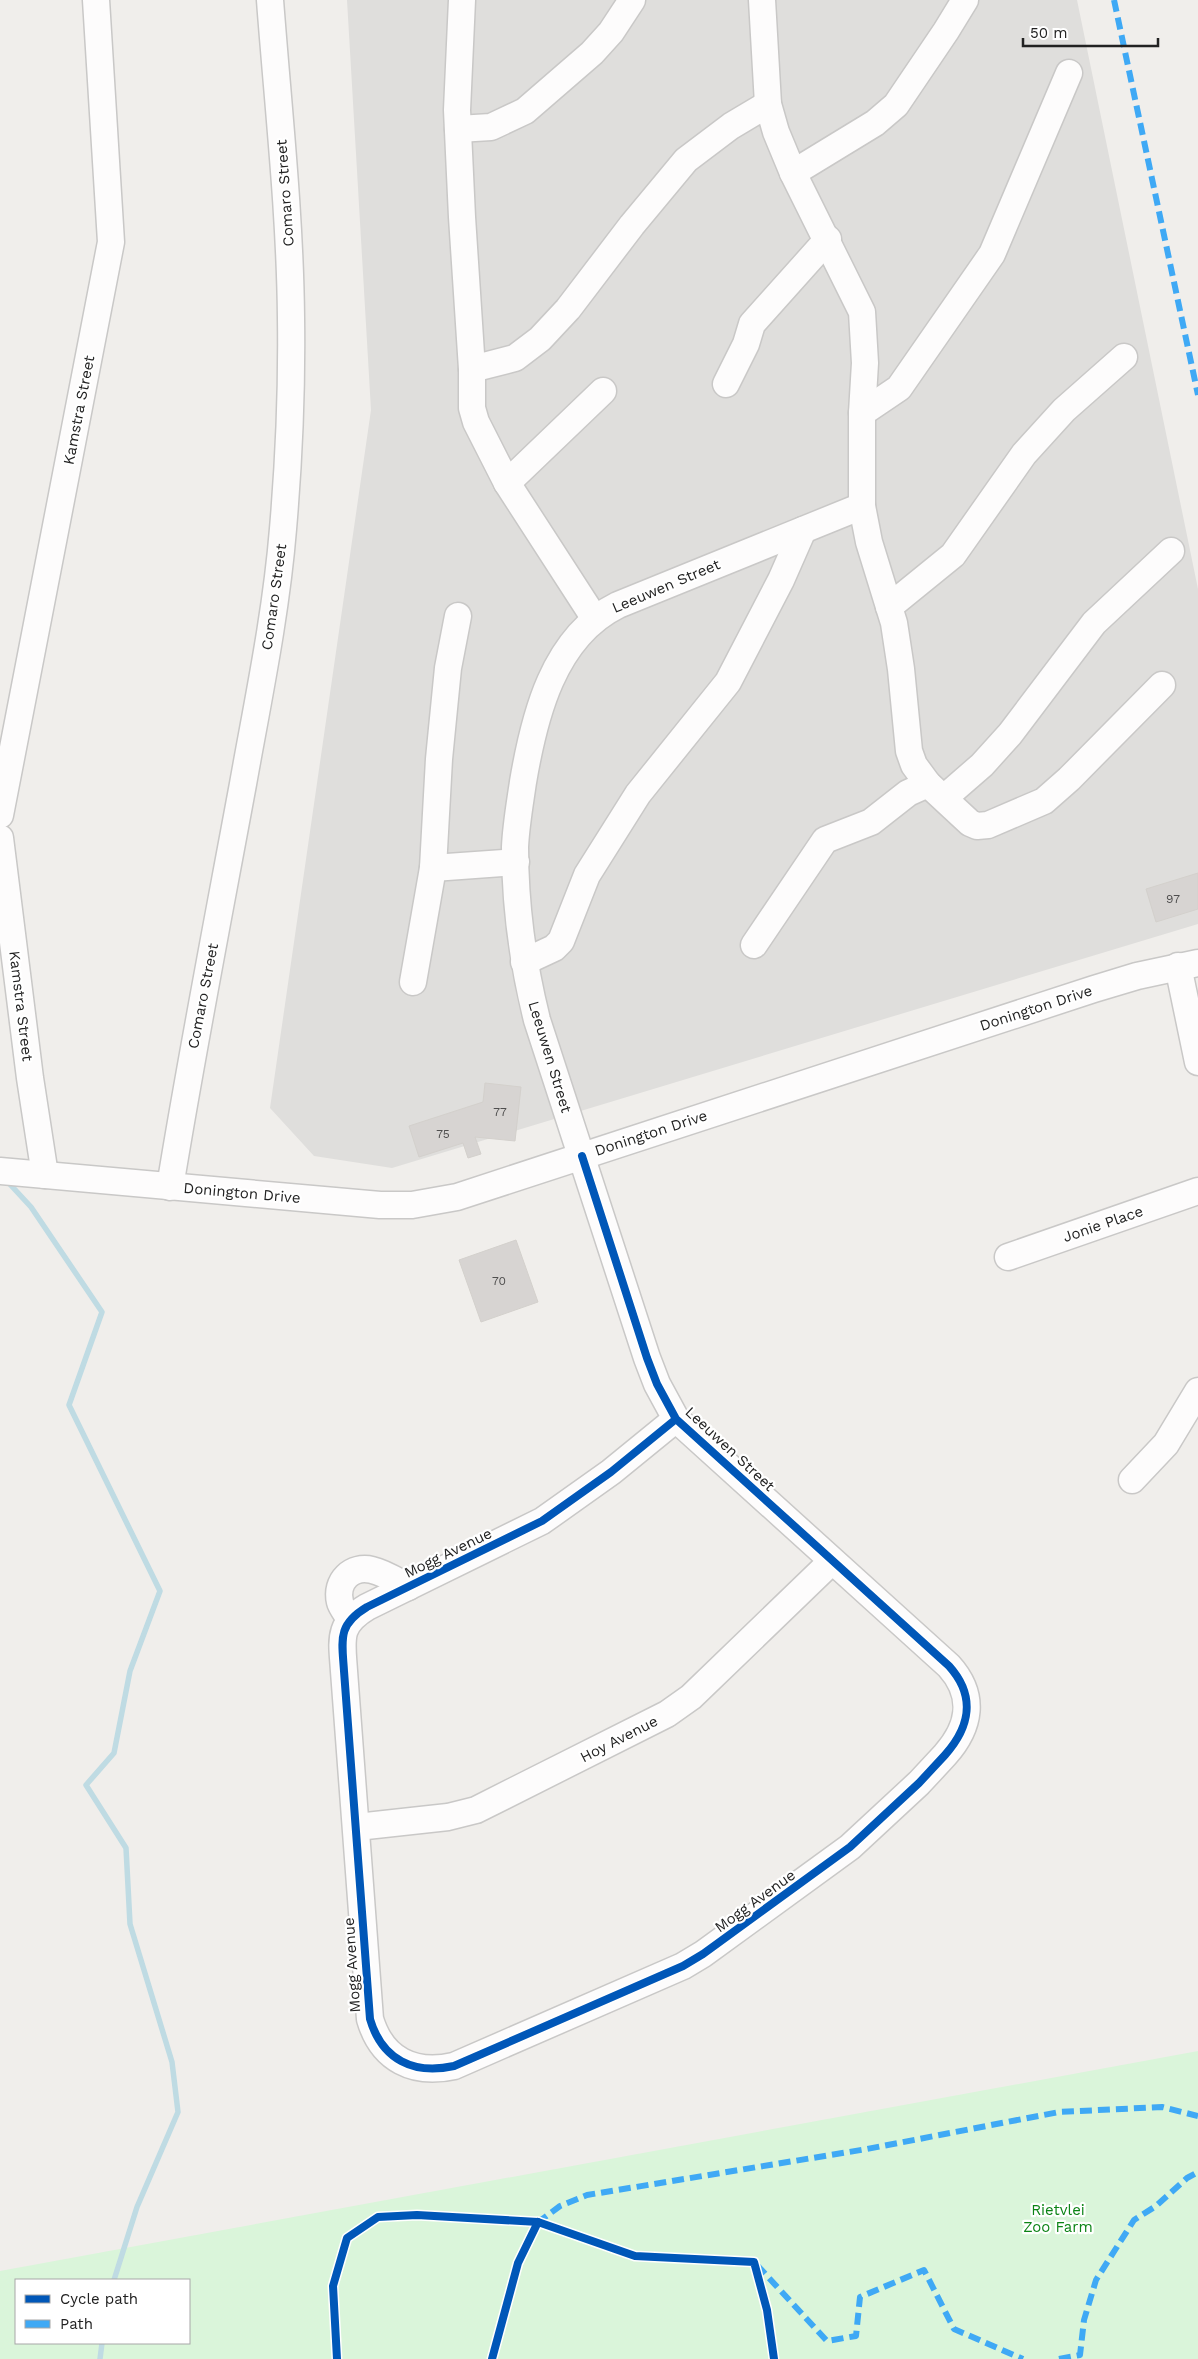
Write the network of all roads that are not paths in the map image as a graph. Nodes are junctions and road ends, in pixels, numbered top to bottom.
1 (96, 0) edge
2 (270, 0) edge
3 (462, 0) edge
4 (632, 0) edge
5 (762, 0) edge
6 (964, 0) edge
7 (1069, 73) dead end
8 (768, 104) junction
9 (458, 129) junction
10 (793, 173) junction
11 (828, 240) junction
12 (1124, 357) dead end
13 (472, 369) junction
14 (726, 384) dead end
15 (603, 392) dead end
16 (862, 413) junction
17 (507, 483) junction
18 (862, 506) junction
19 (803, 530) junction
20 (1171, 551) dead end
21 (889, 607) junction
22 (458, 616) dead end
23 (595, 619) junction
24 (1162, 685) dead end
25 (936, 791) junction
26 (0, 815) edge
27 (0, 838) edge
28 (516, 862) junction
29 (433, 868) junction
30 (754, 944) dead end
31 (524, 962) junction
32 (1188, 964) edge
33 (413, 982) dead end
34 (1198, 1062) edge
35 (582, 1156) junction
36 (0, 1171) edge
37 (37, 1174) junction
38 (170, 1187) junction
39 (1198, 1191) edge
40 (1008, 1257) dead end
41 (1198, 1391) edge
42 (676, 1419) junction
43 (1132, 1480) dead end
44 (832, 1561) junction
45 (408, 1587) junction
46 (350, 1619) junction
47 (949, 1666) joint
48 (357, 1827) junction

1 - 26 street, Kamstra Street
2 - 38 street, Comaro Street
3 - 9 street
4 - 9 street
5 - 8 street
6 - 10 street
7 - 16 street
8 - 10 street
8 - 13 street
9 - 13 street
10 - 11 street
11 - 14 street
11 - 16 street
12 - 21 street
13 - 17 street
15 - 17 street
16 - 18 street
17 - 23 street
18 - 19 street, Leeuwen Street
18 - 21 street
19 - 23 street, Leeuwen Street
19 - 31 street
20 - 25 street
21 - 25 street
22 - 29 street
23 - 28 street, Leeuwen Street
24 - 25 street
25 - 30 street
27 - 37 street, Kamstra Street
28 - 29 street
28 - 31 street, Leeuwen Street
29 - 33 street
31 - 35 street, Leeuwen Street
32 - 34 street
32 - 35 street, Donington Drive
35 - 38 street, Donington Drive
35 - 42 street, Leeuwen Street
36 - 37 street, Donington Drive
37 - 38 street, Donington Drive
39 - 40 street, Jonie Place
41 - 43 street
42 - 44 street, Leeuwen Street
42 - 45 street, Mogg Avenue
44 - 47 street, Leeuwen Street
44 - 48 street, Hoy Avenue
45 - 46 street, Mogg Avenue
45 - 46 street
46 - 48 street, Mogg Avenue
47 - 48 street, Mogg Avenue

